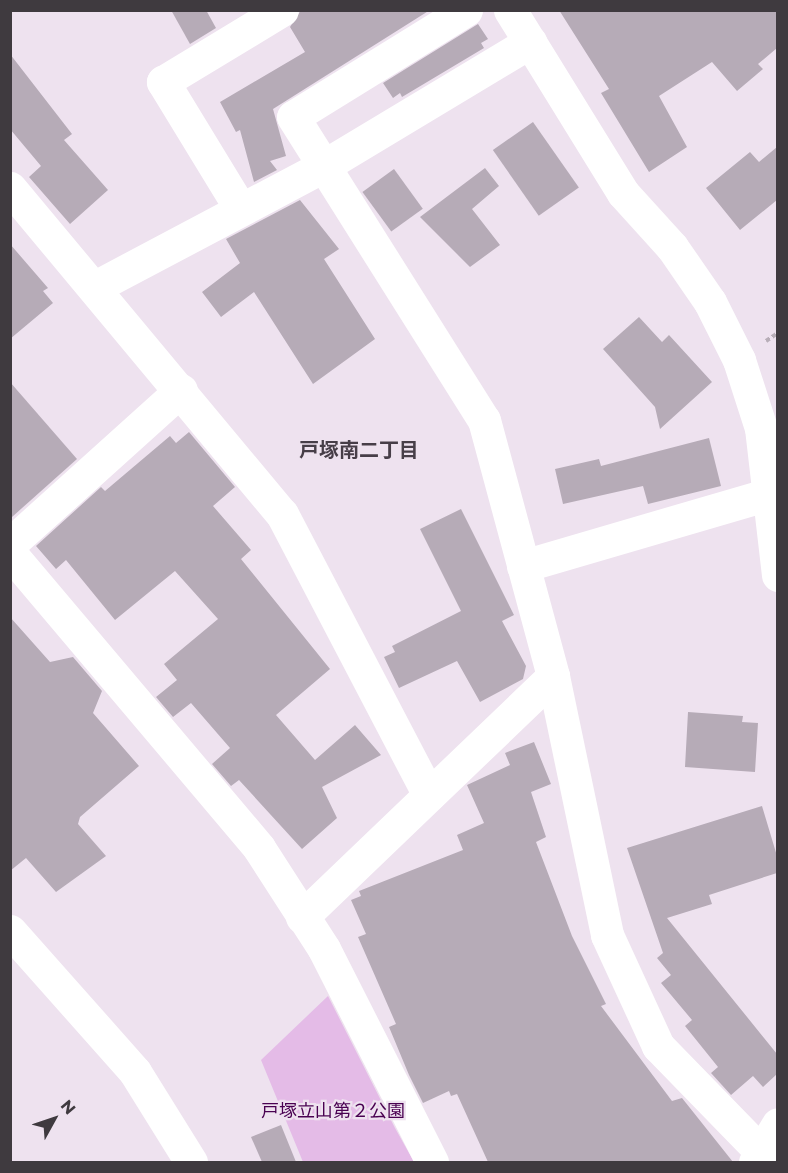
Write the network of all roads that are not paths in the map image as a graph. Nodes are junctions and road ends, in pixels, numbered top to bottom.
1 (282, 10) edge
2 (466, 10) edge
3 (510, 10) edge
4 (530, 42) junction
5 (322, 167) junction
6 (10, 188) edge
7 (240, 208) junction
8 (95, 286) junction
9 (181, 390) junction
10 (766, 495) junction
11 (10, 544) edge
12 (10, 553) edge
13 (523, 566) junction
14 (777, 575) edge
15 (554, 676) junction
16 (429, 795) junction
17 (302, 917) junction
18 (14, 944) edge
19 (777, 1124) edge
20 (758, 1157) edge
21 (191, 1162) edge
22 (432, 1162) edge

1 - 7 street
2 - 5 street
3 - 4 street
4 - 5 street
4 - 10 street
5 - 7 street
5 - 13 street
6 - 8 street
7 - 8 street
8 - 9 street
9 - 11 street
9 - 16 street
10 - 13 street
10 - 14 street
12 - 17 street
13 - 15 street
15 - 16 street
15 - 20 street
16 - 17 street
17 - 22 street
18 - 21 street
19 - 20 street

